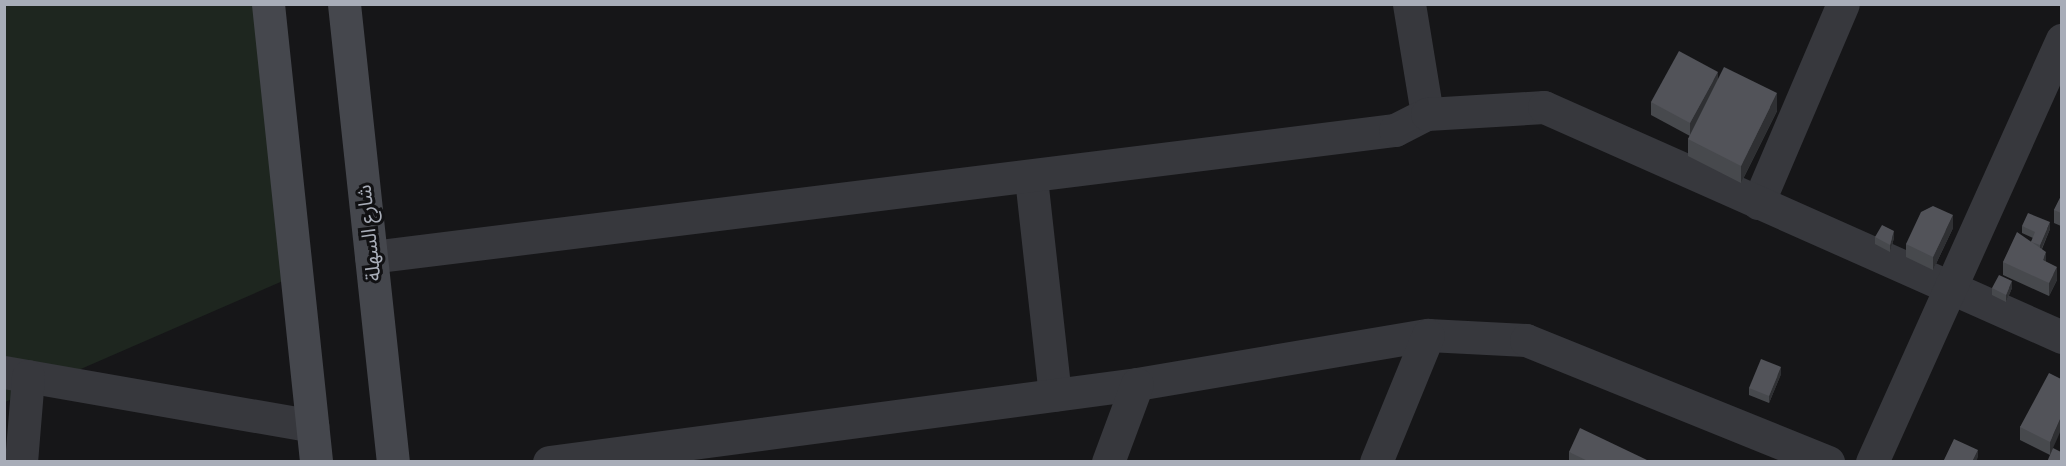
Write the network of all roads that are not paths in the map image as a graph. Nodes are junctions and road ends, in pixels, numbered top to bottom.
1 (268, 4) edge
2 (344, 4) edge
3 (1409, 4) edge
4 (1839, 6) edge
5 (2061, 40) edge
6 (1426, 114) junction
7 (1031, 178) junction
8 (1758, 203) junction
9 (371, 256) junction
10 (1949, 289) junction
11 (1428, 335) junction
12 (2061, 337) edge
13 (16, 374) edge
14 (1137, 384) junction
15 (1055, 395) junction
16 (312, 426) junction
17 (21, 462) edge
18 (316, 462) edge
19 (393, 462) edge
20 (549, 462) edge
21 (1108, 462) edge
22 (1376, 462) edge
23 (1828, 462) edge
24 (1872, 462) edge

1 - 16 main road
2 - 9 main road, شارع السهلة
3 - 6 street
4 - 8 street
5 - 10 street
6 - 7 street
6 - 8 street
7 - 9 street
7 - 15 street
8 - 10 street
9 - 19 main road, شارع السهلة
10 - 12 street
10 - 24 street
11 - 14 street
11 - 22 street
11 - 23 street
13 - 16 street
13 - 17 street
14 - 15 street
14 - 21 street
15 - 20 street
16 - 18 main road

